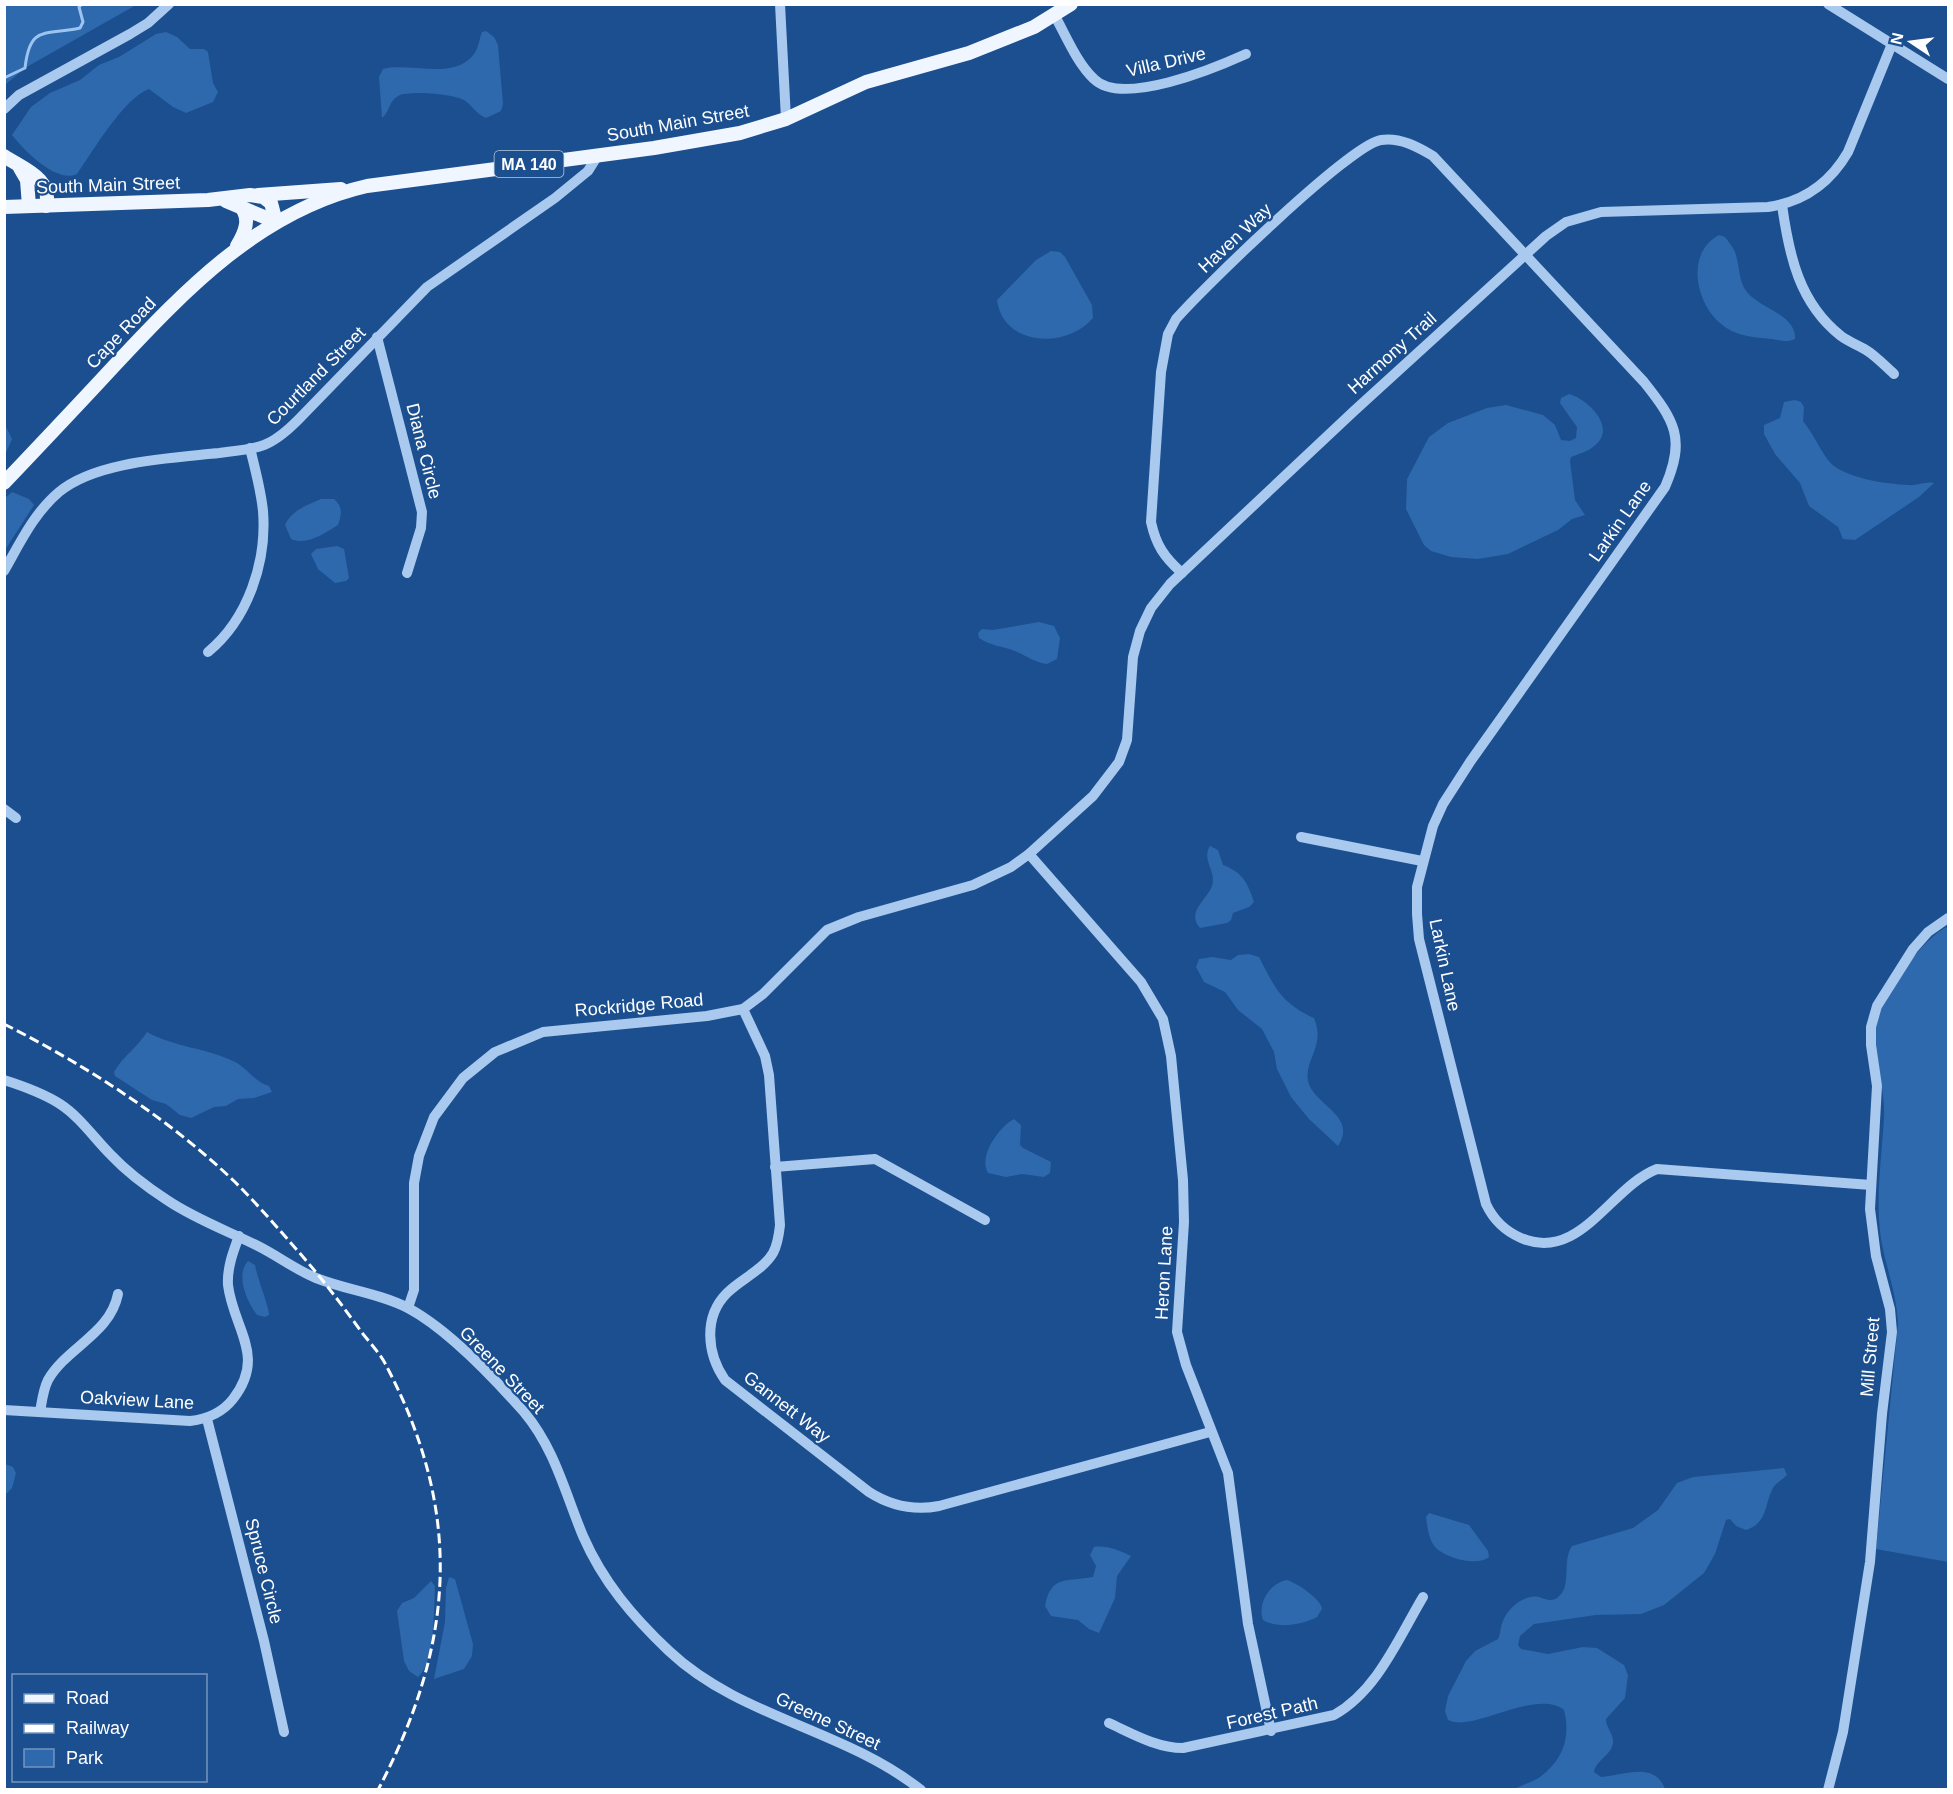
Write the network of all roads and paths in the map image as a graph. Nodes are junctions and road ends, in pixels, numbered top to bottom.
1 (169, 4) edge
2 (780, 4) edge
3 (1071, 4) edge
4 (1828, 4) edge
5 (1055, 16) junction
6 (1892, 44) junction
7 (1246, 54) dead end
8 (1948, 79) edge
9 (4, 109) edge
10 (786, 119) junction
11 (598, 155) junction
12 (4, 156) edge
13 (19, 166) junction
14 (40, 180) junction
15 (355, 189) junction
16 (250, 195) junction
17 (213, 200) junction
18 (69, 205) junction
19 (239, 205) junction
20 (1782, 205) junction
21 (29, 206) junction
22 (46, 206) junction
23 (4, 207) edge
24 (276, 222) junction
25 (232, 251) junction
26 (1524, 255) junction
27 (377, 337) junction
28 (1894, 374) dead end
29 (250, 448) junction
30 (4, 483) edge
31 (4, 571) edge
32 (407, 573) dead end
33 (1182, 573) junction
34 (208, 652) dead end
35 (4, 808) edge
36 (16, 818) dead end
37 (1301, 837) dead end
38 (1029, 854) junction
39 (1422, 861) junction
40 (1948, 918) edge
41 (743, 1009) junction
42 (4, 1080) edge
43 (775, 1167) junction
44 (1871, 1185) junction
45 (985, 1220) dead end
46 (239, 1236) junction
47 (117, 1294) dead end
48 (408, 1308) junction
49 (4, 1410) edge
50 (40, 1412) junction
51 (207, 1419) junction
52 (1210, 1432) junction
53 (1423, 1598) dead end
54 (1109, 1723) dead end
55 (1270, 1731) junction
56 (284, 1732) dead end
57 (921, 1790) edge
58 (1828, 1790) edge

1 - 9 street
2 - 10 street
3 - 5 main road, South Main Street / MA 140
4 - 6 street
5 - 7 street, Villa Drive
5 - 10 main road, South Main Street / MA 140
6 - 8 street
6 - 20 street, Harmony Trail
10 - 11 main road, South Main Street / MA 140
11 - 15 main road, South Main Street / MA 140
11 - 27 street, Courtland Street
12 - 13 main road
13 - 14 main road
13 - 21 main road
14 - 18 main road
14 - 22 main road
15 - 16 main road, South Main Street
15 - 24 main road, South Main Street / MA 140
16 - 17 main road, South Main Street
16 - 24 main road
17 - 18 main road, South Main Street
17 - 19 main road, South Main Street
18 - 22 main road, South Main Street
19 - 24 main road, South Main Street
19 - 25 main road
20 - 26 street, Harmony Trail
20 - 28 street
21 - 22 main road, South Main Street
21 - 23 main road, South Main Street
24 - 25 main road, Cape Road / MA 140
25 - 30 main road, Cape Road / MA 140
26 - 33 street, Harmony Trail
26 - 33 street, Haven Way
26 - 39 street, Larkin Lane
27 - 29 street, Courtland Street
27 - 32 street, Diana Circle
29 - 31 street, Courtland Street
29 - 34 street
33 - 38 street, Harmony Trail
35 - 36 street
37 - 39 street
38 - 41 street, Rockridge Road
38 - 52 street, Heron Lane
39 - 44 street, Larkin Lane
40 - 44 street, Mill Street
41 - 43 street, Gannett Way
41 - 48 street, Rockridge Road
42 - 46 street, Greene Street
43 - 45 street
43 - 52 street, Gannett Way
44 - 58 street, Mill Street
46 - 48 street, Greene Street
46 - 51 street, Oakview Lane
47 - 50 street
48 - 57 street, Greene Street
49 - 50 street, Oakview Lane
50 - 51 street, Oakview Lane
51 - 56 street, Spruce Circle
52 - 55 street, Heron Lane
53 - 55 street, Forest Path
54 - 55 street, Forest Path

